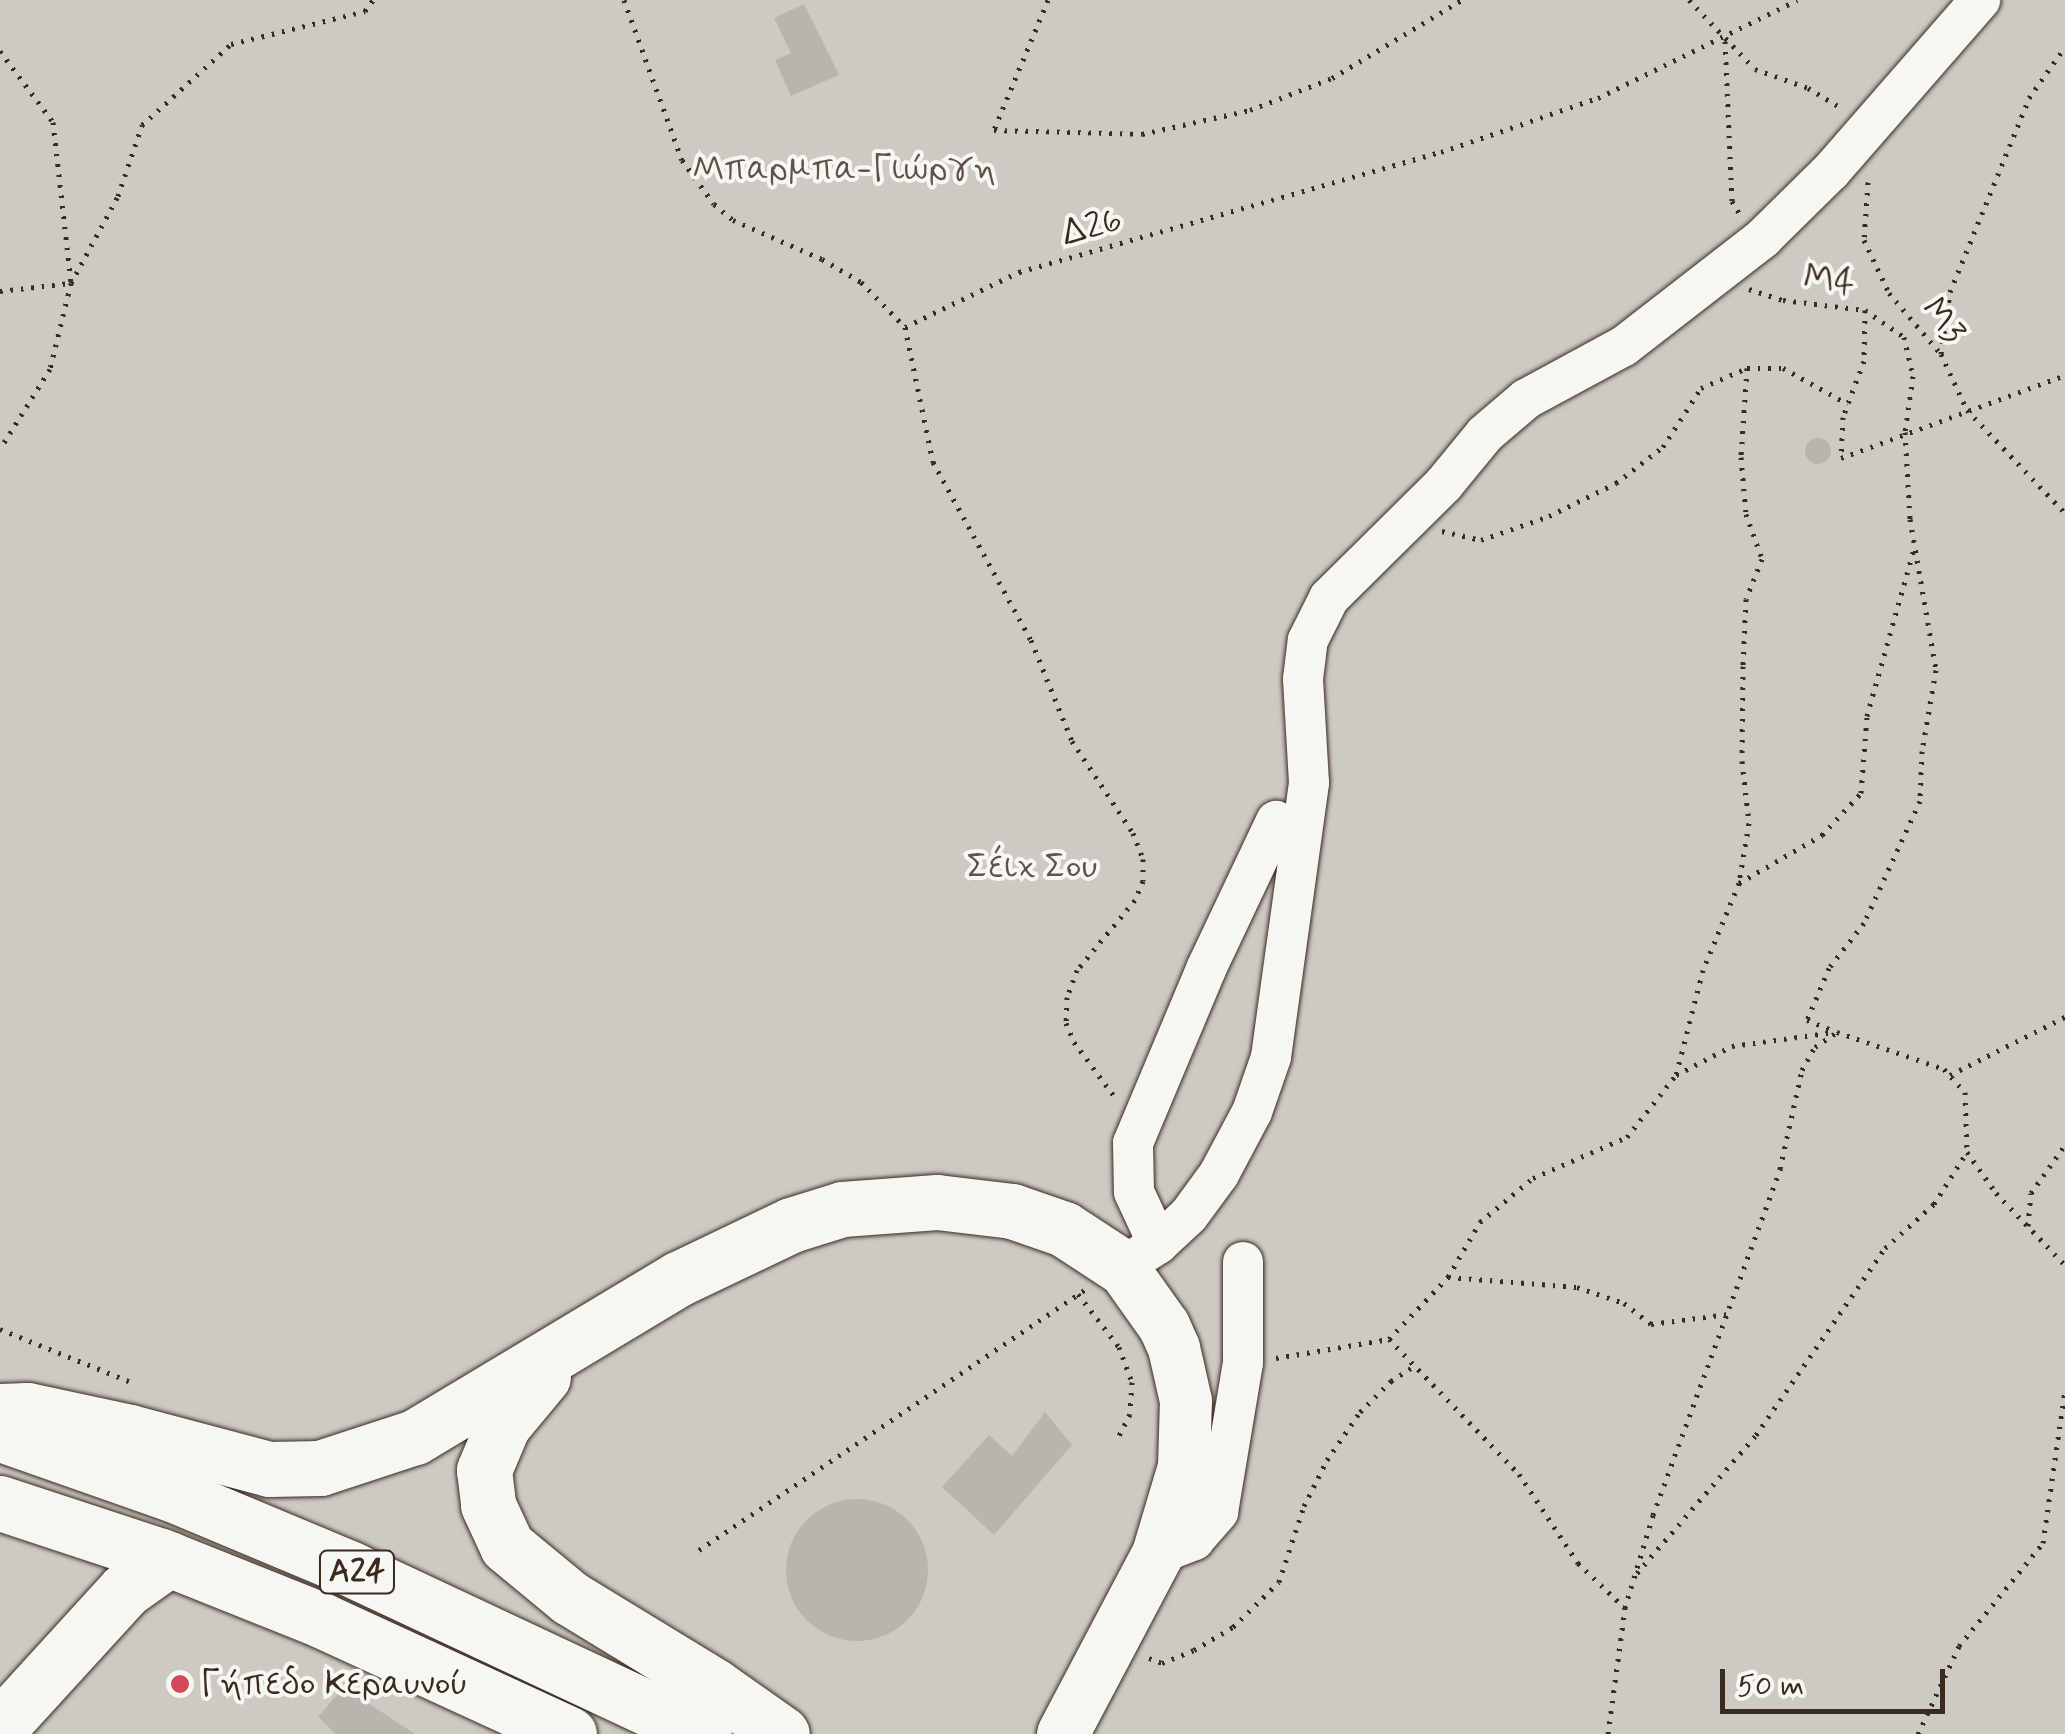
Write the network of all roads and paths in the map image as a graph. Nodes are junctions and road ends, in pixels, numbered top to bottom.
1 (373, 0) edge
2 (624, 0) edge
3 (1048, 0) edge
4 (1462, 0) edge
5 (1689, 0) edge
6 (1797, 0) edge
7 (1980, 0) edge
8 (1724, 38) junction
9 (2065, 47) edge
10 (0, 51) edge
11 (1872, 126) junction
12 (1750, 248) junction
13 (71, 282) junction
14 (0, 291) edge
15 (1865, 310) junction
16 (905, 327) junction
17 (1941, 354) junction
18 (1747, 368) junction
19 (2065, 375) edge
20 (1848, 404) junction
21 (1967, 410) junction
22 (1905, 432) junction
23 (0, 449) edge
24 (2065, 512) edge
25 (1403, 524) junction
26 (1917, 540) junction
27 (1276, 821) dead end
28 (1739, 883) junction
29 (2065, 1018) edge
30 (1837, 1032) junction
31 (1676, 1075) junction
32 (1950, 1075) junction
33 (1118, 1101) dead end
34 (2065, 1146) edge
35 (1967, 1152) junction
36 (2028, 1229) junction
37 (1244, 1262) dead end
38 (2065, 1265) edge
39 (1120, 1269) junction
40 (1448, 1278) junction
41 (1728, 1314) junction
42 (597, 1328) junction
43 (0, 1329) edge
44 (1389, 1339) junction
45 (1243, 1363) junction
46 (1417, 1364) junction
47 (129, 1381) dead end
48 (2065, 1390) edge
49 (0, 1411) edge
50 (0, 1433) edge
51 (1116, 1440) dead end
52 (0, 1503) edge
53 (699, 1550) dead end
54 (1158, 1554) junction
55 (168, 1559) junction
56 (1635, 1575) junction
57 (1625, 1608) junction
58 (1103, 1662) junction
59 (0, 1727) edge
60 (569, 1734) edge
61 (704, 1734) edge
62 (782, 1734) edge
63 (1064, 1734) edge
64 (1608, 1734) edge
65 (1918, 1734) edge

1 - 13 path
2 - 16 path
3 - 4 path
5 - 8 path
6 - 8 path, Δ26
7 - 11 street
8 - 11 path
8 - 12 path
8 - 16 path, Δ26
9 - 17 path
10 - 13 path
11 - 12 street
11 - 17 path, M3
12 - 15 path, M4
12 - 25 street
13 - 14 path
13 - 23 path
15 - 20 path
15 - 22 path, M4
16 - 33 path
17 - 21 path, M3
18 - 20 path
18 - 25 path
18 - 28 path
19 - 21 path
20 - 22 path
21 - 22 path
21 - 24 path, M3
22 - 26 path, M4
25 - 39 street
26 - 28 path
26 - 30 path, M4
27 - 39 street
28 - 31 path
29 - 32 path
30 - 31 path
30 - 32 path
30 - 41 path
31 - 40 path
32 - 35 path
34 - 36 path
35 - 36 path
35 - 56 path
36 - 38 path
37 - 45 street
39 - 42 highway
39 - 51 path
39 - 53 path
39 - 54 main road
40 - 41 path
40 - 44 path
41 - 56 path
42 - 49 highway
42 - 62 highway
43 - 47 path
44 - 45 path
44 - 46 path
45 - 54 street
46 - 57 path
46 - 58 path
48 - 65 path
50 - 61 highway, Α24
52 - 55 highway, Α24
54 - 58 main road
55 - 59 highway
55 - 60 highway, Α24
56 - 57 path
57 - 64 path
58 - 63 main road

